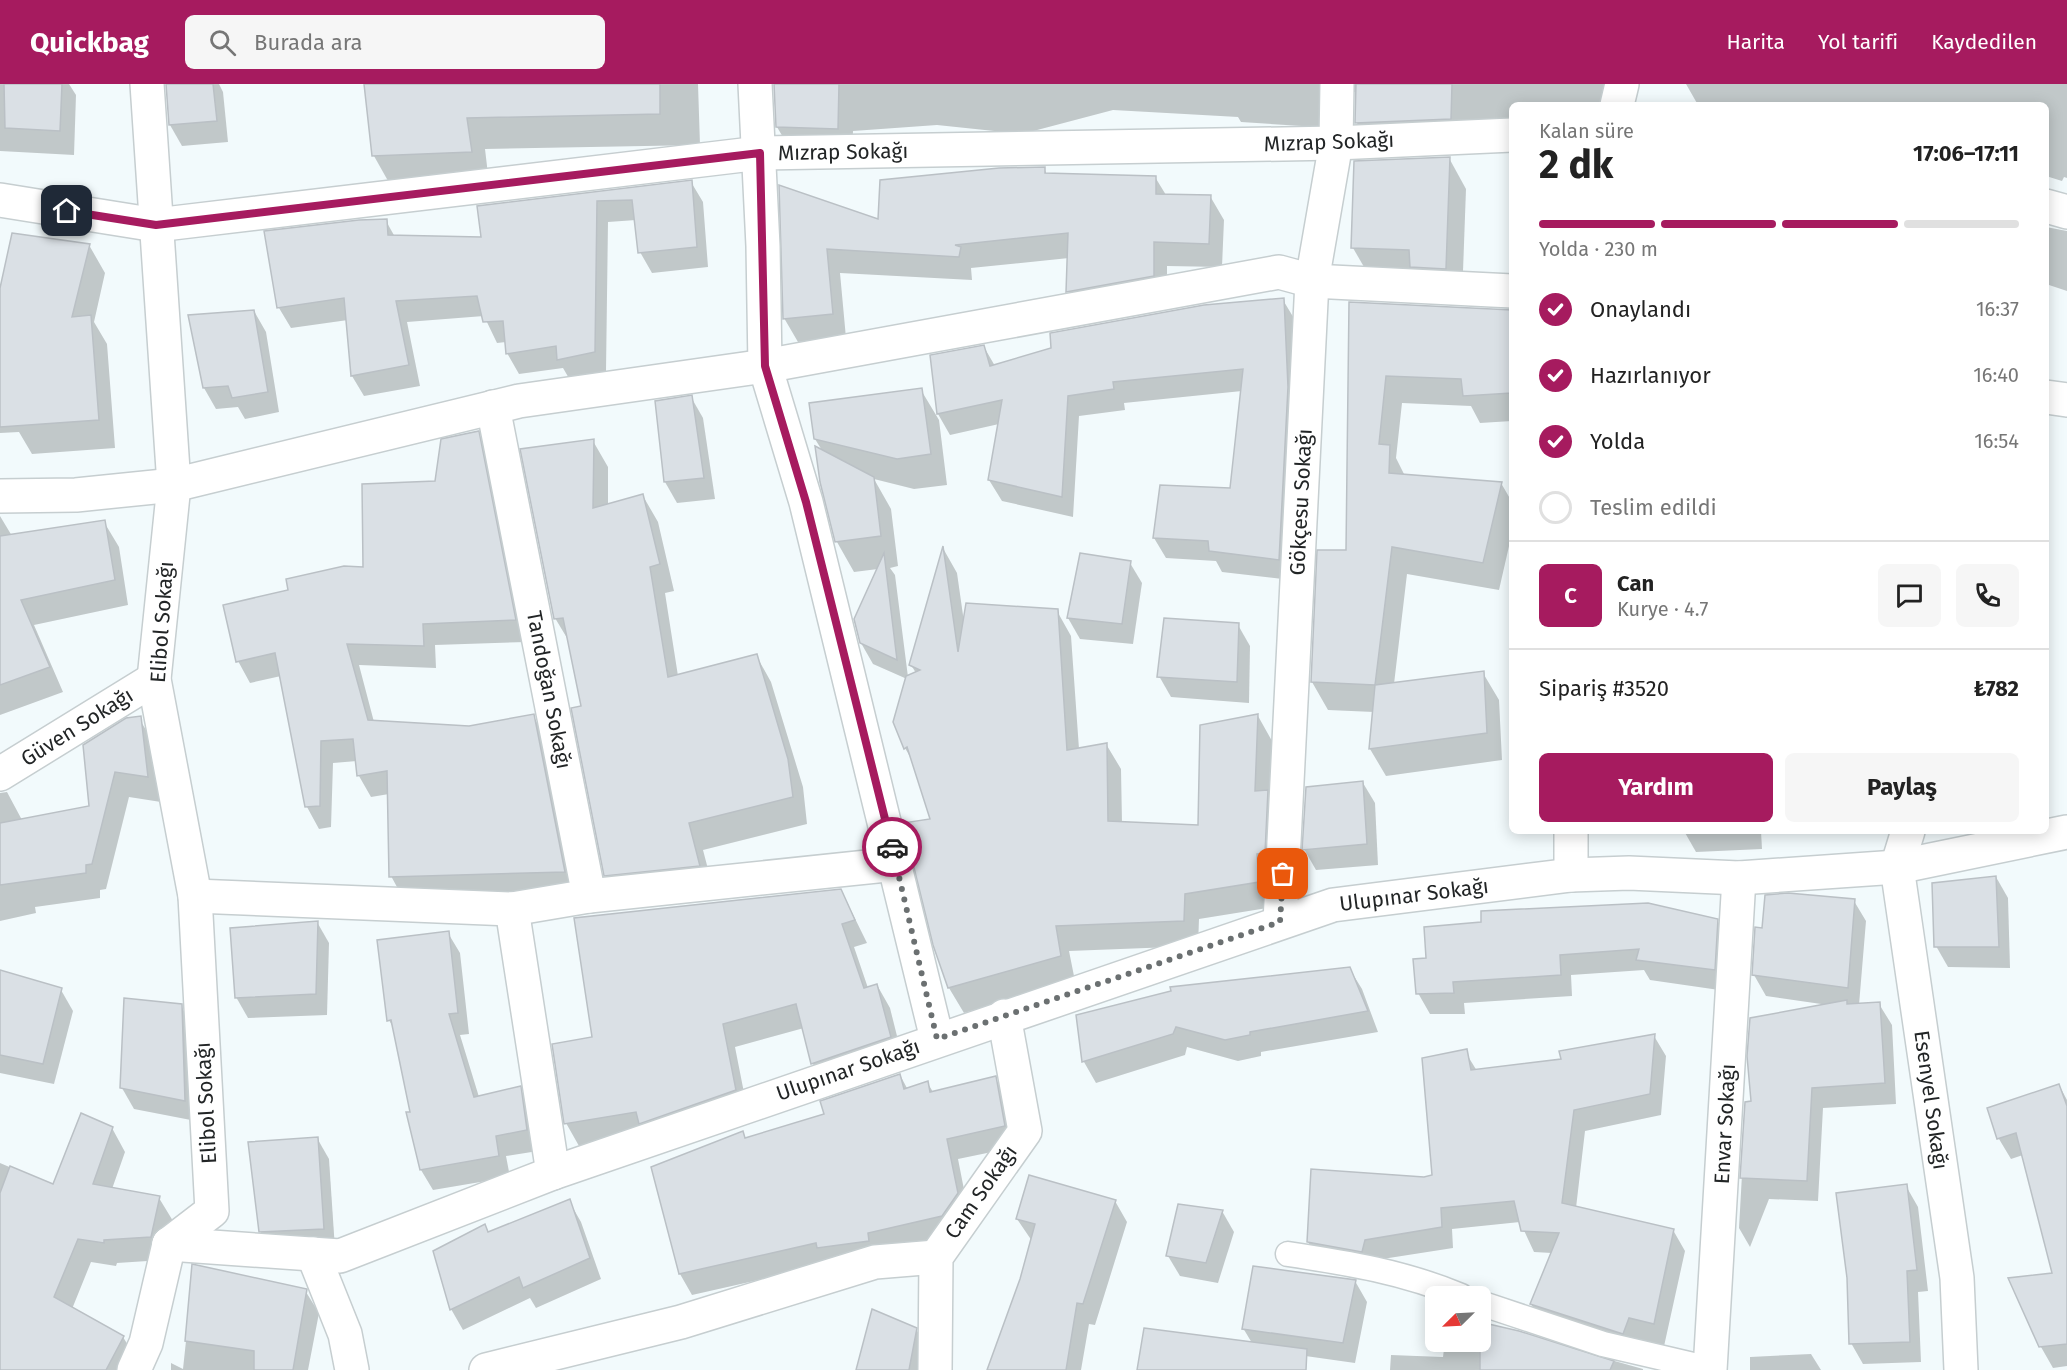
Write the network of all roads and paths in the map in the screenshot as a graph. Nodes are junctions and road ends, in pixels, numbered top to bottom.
1 (147, 84) edge
2 (755, 84) edge
3 (1338, 84) edge
4 (1622, 84) edge
5 (1618, 102) edge
6 (1509, 135) edge
7 (1336, 143) junction
8 (760, 153) junction
9 (0, 200) edge
10 (2049, 207) edge
11 (2067, 212) edge
12 (156, 225) junction
13 (1312, 281) junction
14 (1509, 291) edge
15 (765, 366) junction
16 (2049, 397) edge
17 (2067, 400) edge
18 (493, 407) junction
19 (174, 484) junction
20 (0, 496) edge
21 (154, 679) junction
22 (0, 774) edge
23 (2066, 832) edge
24 (1571, 834) edge
25 (1907, 834) edge
26 (896, 864) junction
27 (1898, 867) junction
28 (1571, 875) junction
29 (1739, 878) junction
30 (195, 896) junction
31 (589, 896) junction
32 (512, 909) junction
33 (1280, 922) junction
34 (1004, 1016) junction
35 (937, 1039) junction
36 (553, 1173) junction
37 (169, 1244) junction
38 (313, 1254) junction
39 (1288, 1254) dead end
40 (936, 1257) junction
41 (1432, 1286) edge
42 (1491, 1307) edge
43 (134, 1370) edge
44 (352, 1370) edge
45 (486, 1370) edge
46 (935, 1370) edge
47 (1710, 1370) edge
48 (1961, 1370) edge

1 - 12 street, Elibol Sokağı
2 - 8 street
3 - 7 street, Gökçesu Sokağı
4 - 5 street
6 - 7 street, Mızrap Sokağı
7 - 8 street, Mızrap Sokağı
7 - 13 street, Gökçesu Sokağı
8 - 12 street, Mızrap Sokağı
8 - 15 street
9 - 12 street, Mızrap Sokağı
10 - 11 street
12 - 19 street, Elibol Sokağı
13 - 14 street
13 - 15 street
13 - 33 street, Gökçesu Sokağı
15 - 18 street
15 - 26 street
16 - 17 street
18 - 19 street
18 - 31 street, Tandoğan Sokağı
19 - 20 street
19 - 21 street, Elibol Sokağı
21 - 22 street, Güven Sokağı
21 - 30 street, Elibol Sokağı
23 - 27 street, Ulupınar Sokağı
24 - 28 street
25 - 27 street, Esenyel Sokağı
26 - 31 street
26 - 35 street
27 - 29 street, Ulupınar Sokağı
27 - 48 street, Esenyel Sokağı
28 - 29 street, Ulupınar Sokağı
28 - 33 street, Ulupınar Sokağı
29 - 47 street, Envar Sokağı
30 - 32 street
30 - 37 street, Elibol Sokağı
31 - 32 street
32 - 36 street
33 - 34 street, Ulupınar Sokağı
34 - 35 street, Ulupınar Sokağı
34 - 40 street, Cam Sokağı
35 - 36 street, Ulupınar Sokağı
36 - 38 street, Ulupınar Sokağı
37 - 38 street, Ulupınar Sokağı
37 - 43 street
38 - 44 street
39 - 41 lane
40 - 45 street
40 - 46 street, Cam Sokağı
42 - 47 lane

